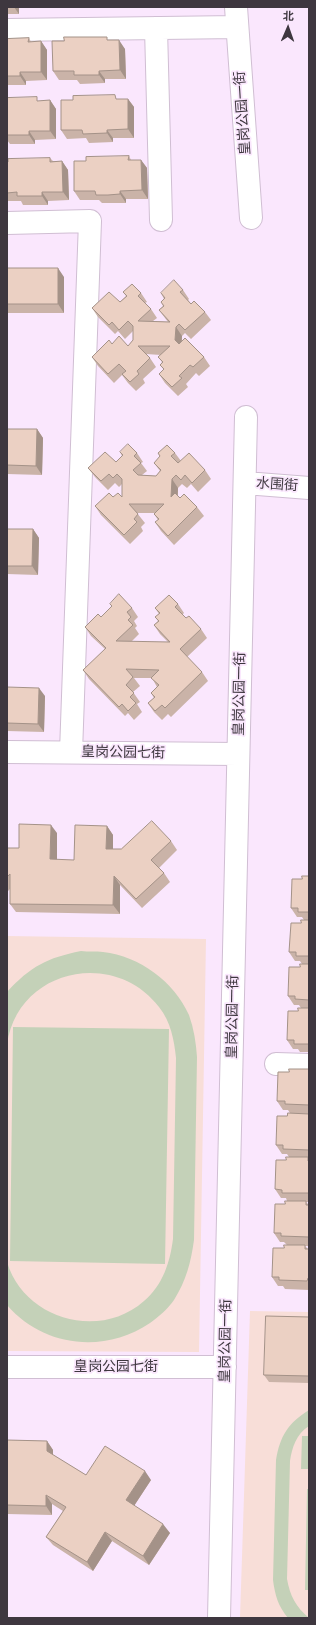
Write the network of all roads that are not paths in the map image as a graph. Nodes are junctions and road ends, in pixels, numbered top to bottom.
1 (237, 17) edge
2 (156, 28) junction
3 (7, 30) edge
4 (251, 218) dead end
5 (161, 220) dead end
6 (7, 223) edge
7 (246, 417) dead end
8 (245, 483) junction
9 (309, 488) edge
10 (7, 752) edge
11 (71, 752) junction
12 (238, 754) junction
13 (276, 1064) dead end
14 (309, 1065) edge
15 (7, 1367) edge
16 (225, 1367) junction
17 (219, 1618) edge

1 - 2 street
1 - 4 street, 皇岗公园一街
2 - 3 street
2 - 5 street
6 - 11 street
7 - 8 street, 皇岗公园一街
8 - 9 street, 水围街
8 - 12 street, 皇岗公园一街
10 - 11 street, 皇岗公园七街
11 - 12 street, 皇岗公园七街
12 - 16 street, 皇岗公园一街
13 - 14 street
15 - 16 street, 皇岗公园七街
16 - 17 street, 皇岗公园一街

